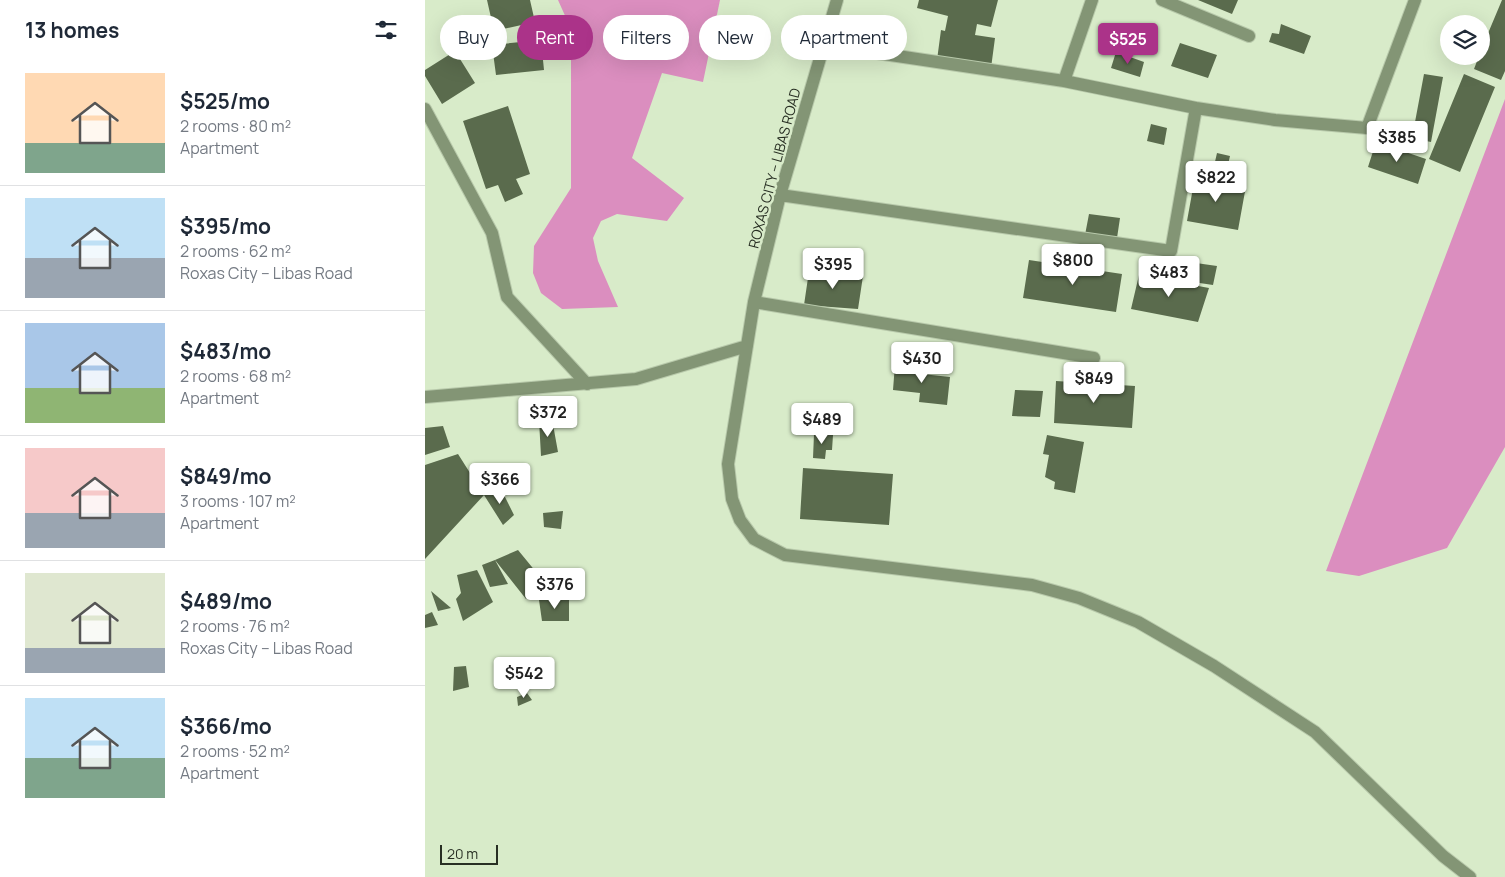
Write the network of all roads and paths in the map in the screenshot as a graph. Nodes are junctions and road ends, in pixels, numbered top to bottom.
1 (837, 0) edge
2 (1093, 0) edge
3 (1162, 0) edge
4 (1415, 0) edge
5 (833, 15) edge
6 (1249, 36) dead end
7 (907, 57) edge
8 (820, 60) edge
9 (1064, 81) junction
10 (1196, 108) junction
11 (425, 109) edge
12 (780, 195) junction
13 (754, 302) junction
14 (747, 346) junction
15 (1094, 358) dead end
16 (587, 384) junction
17 (425, 397) edge
18 (1470, 877) edge

1 - 5 street, ROXAS CITY – LIBAS ROAD
2 - 9 street
3 - 6 street
4 - 10 street
7 - 9 street
8 - 12 street, ROXAS CITY – LIBAS ROAD
9 - 10 street
10 - 12 street
11 - 16 street
12 - 13 street, ROXAS CITY – LIBAS ROAD
13 - 14 street, ROXAS CITY – LIBAS ROAD
13 - 15 street
14 - 16 street
14 - 18 street, ROXAS CITY – LIBAS ROAD
16 - 17 street

